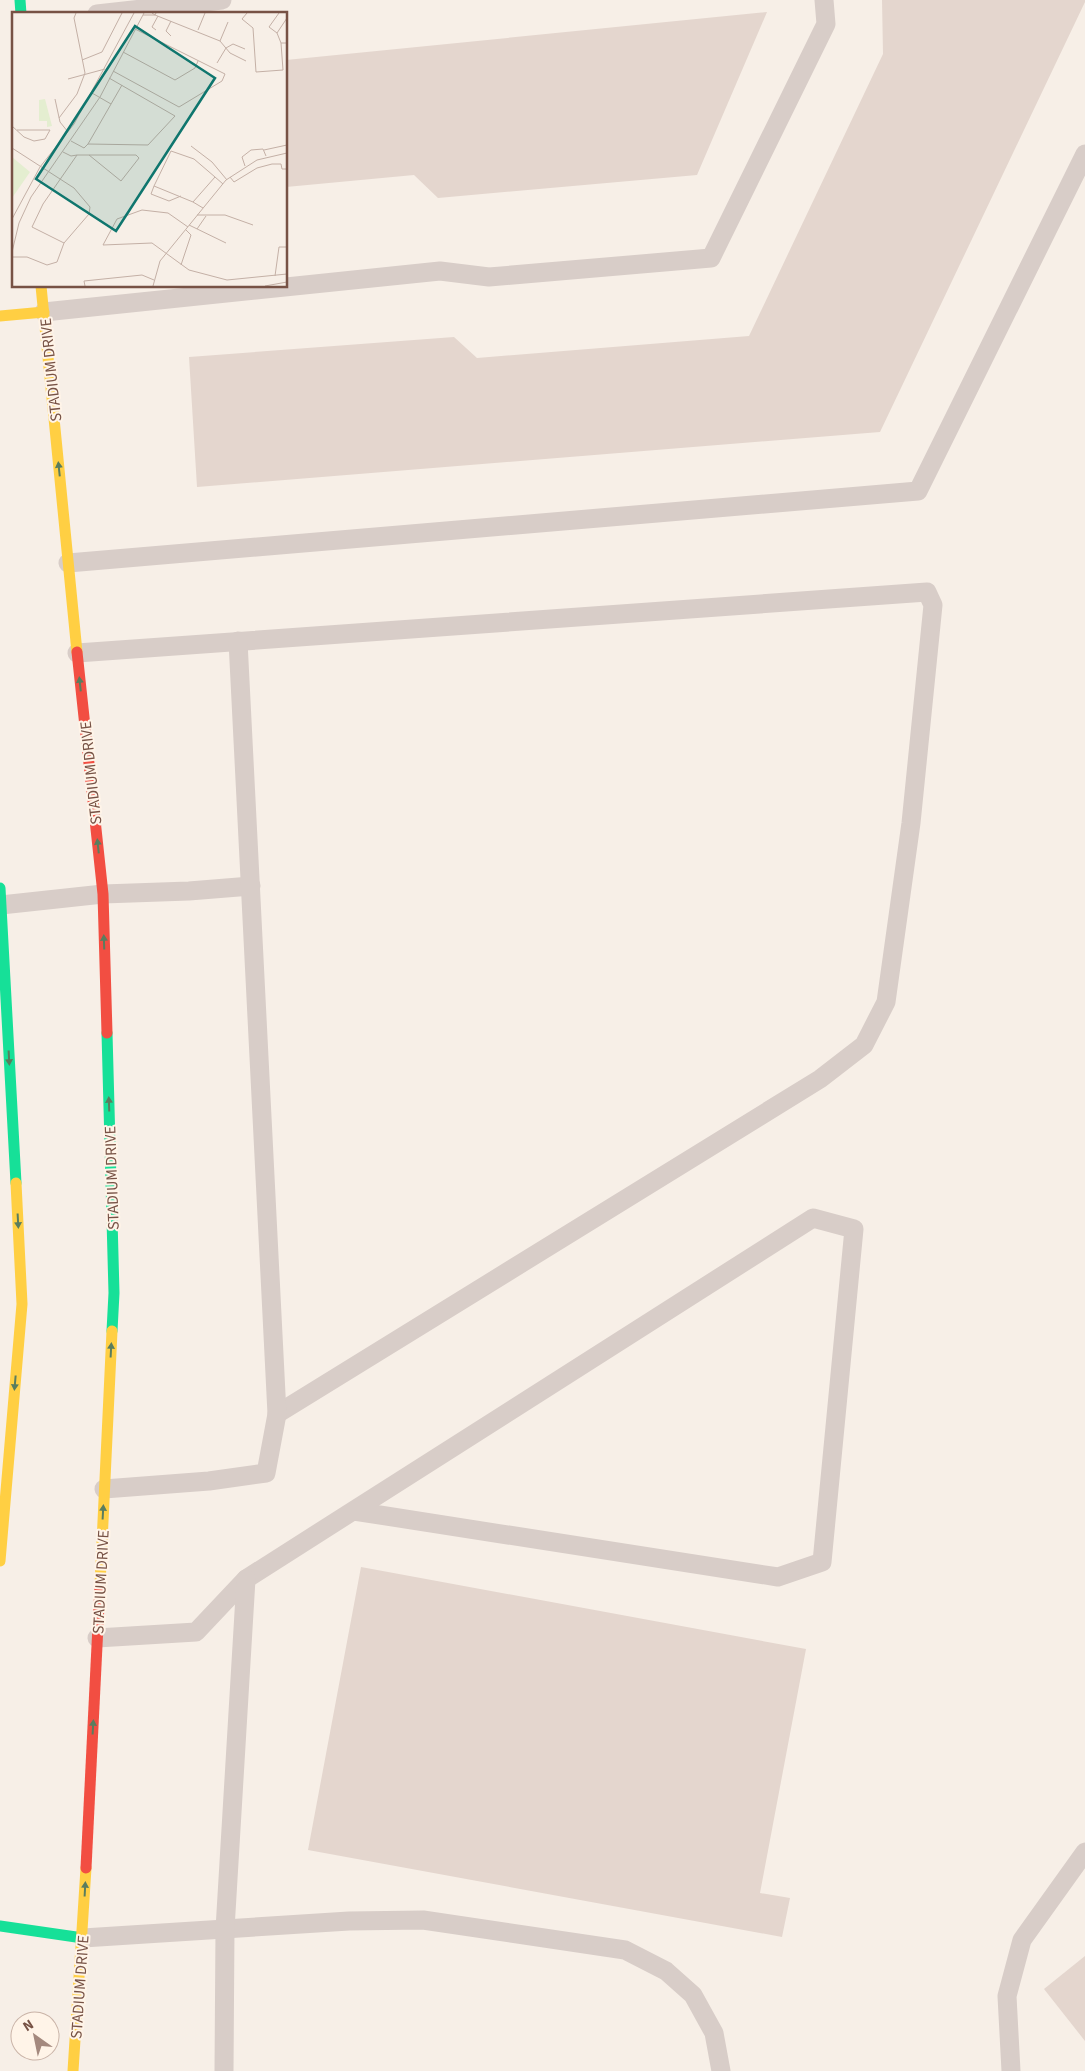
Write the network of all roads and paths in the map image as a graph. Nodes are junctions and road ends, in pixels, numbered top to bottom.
1 (222, 0) edge
2 (824, 0) edge
3 (115, 12) edge
4 (1085, 154) edge
5 (288, 287) edge
6 (41, 288) edge
7 (276, 288) edge
8 (44, 312) junction
9 (0, 316) edge
10 (68, 563) junction
11 (238, 640) junction
12 (77, 653) junction
13 (251, 886) junction
14 (103, 894) junction
15 (1, 896) edge
16 (277, 1414) junction
17 (6, 1417) edge
18 (104, 1489) junction
19 (354, 1511) junction
20 (0, 1561) edge
21 (246, 1579) junction
22 (97, 1638) junction
23 (1085, 1852) edge
24 (0, 1926) edge
25 (225, 1929) junction
26 (83, 1938) junction
27 (73, 2071) edge
28 (224, 2071) edge
29 (721, 2071) edge
30 (1012, 2071) edge

1 - 3 lane
2 - 5 lane
4 - 10 lane
6 - 8 main road, STADIUM DRIVE
7 - 8 lane
8 - 9 main road
10 -> 8 main road, STADIUM DRIVE
10 - 12 main road, STADIUM DRIVE
11 - 12 lane
11 - 13 lane
11 - 16 lane
14 -> 12 main road, STADIUM DRIVE
13 - 14 lane
13 - 16 lane
14 - 15 lane
18 -> 14 main road, STADIUM DRIVE
15 -> 17 main road
16 - 18 lane
17 - 20 main road
22 -> 18 main road, STADIUM DRIVE
19 - 19 lane
19 - 21 lane
21 - 22 lane
21 - 25 lane
26 -> 22 main road, STADIUM DRIVE
23 - 30 lane
24 - 26 main road
25 - 26 lane
25 - 28 lane
25 - 29 lane
26 - 27 main road, STADIUM DRIVE

